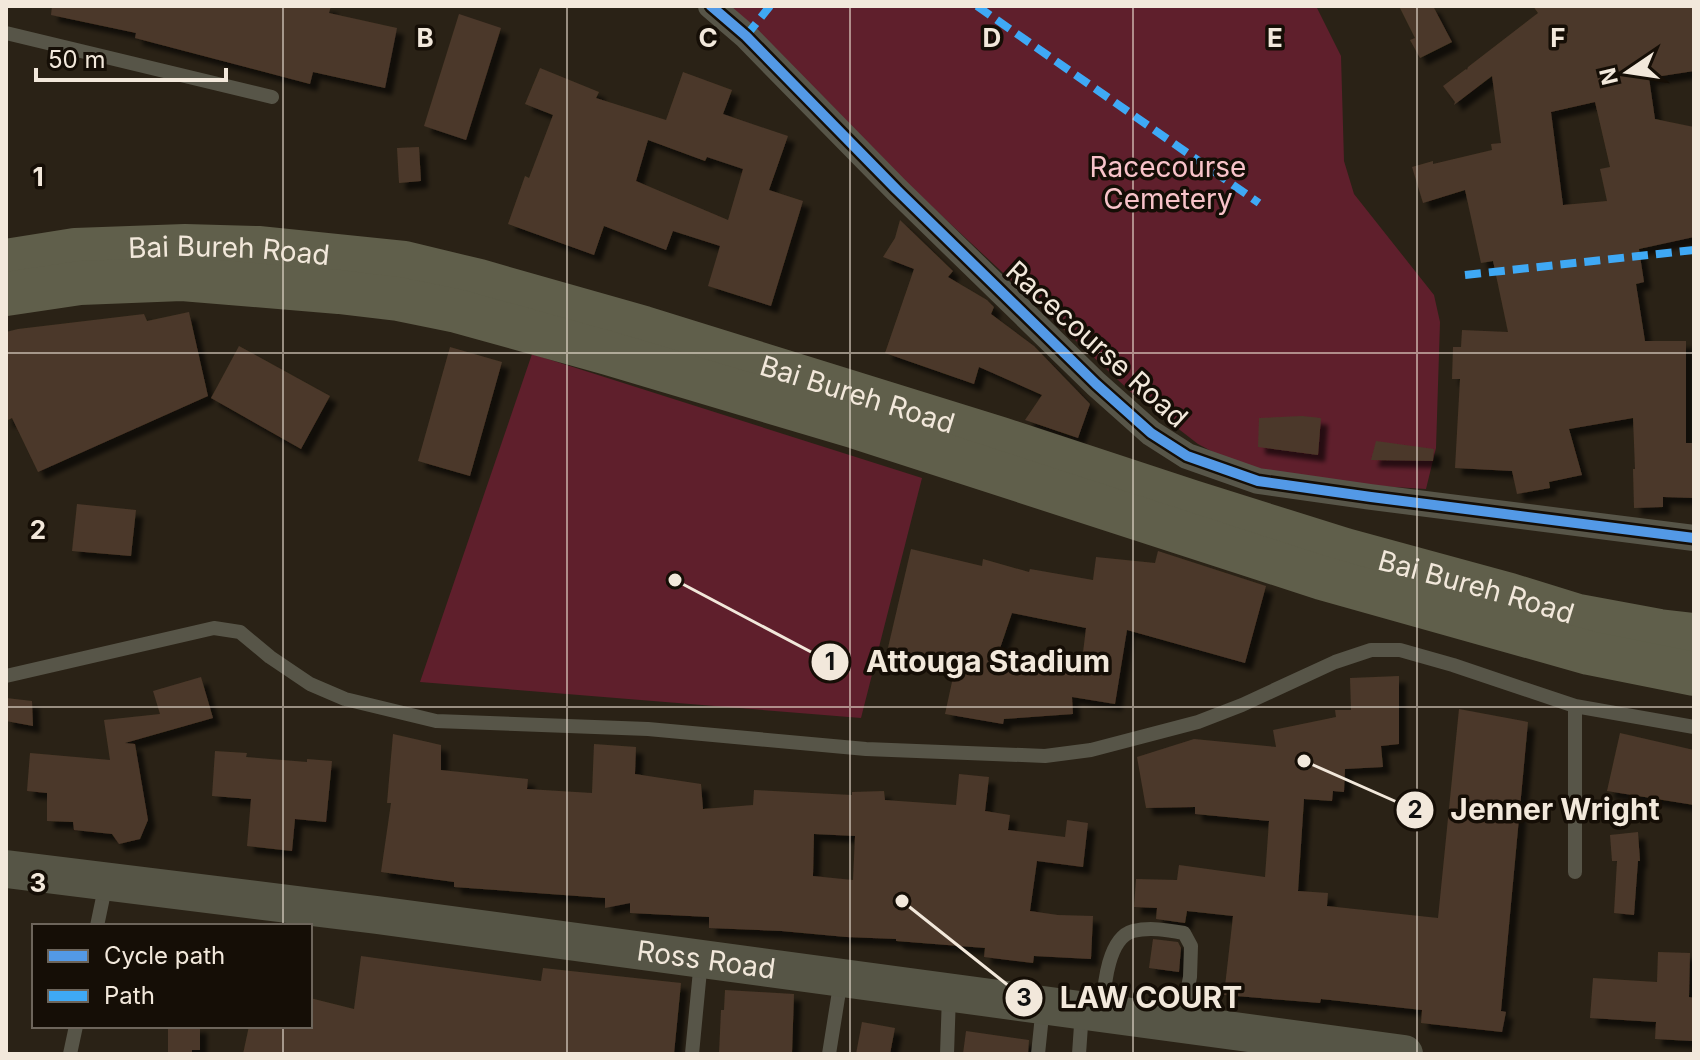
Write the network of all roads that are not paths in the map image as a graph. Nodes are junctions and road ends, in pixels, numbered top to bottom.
1 (711, 6) edge
2 (6, 33) edge
3 (272, 97) dead end
4 (6, 261) edge
5 (6, 294) edge
6 (1694, 538) edge
7 (1694, 635) edge
8 (1694, 674) edge
9 (6, 676) edge
10 (1575, 706) junction
11 (1694, 727) edge
12 (6, 869) edge
13 (1575, 872) dead end
14 (106, 882) junction
15 (97, 924) edge
16 (701, 959) junction
17 (841, 978) junction
18 (950, 993) junction
19 (1043, 1005) junction
20 (1092, 1012) junction
21 (1180, 1024) junction
22 (76, 1028) edge
23 (1380, 1052) edge
24 (70, 1054) edge
25 (692, 1054) edge
26 (829, 1054) edge
27 (947, 1054) edge
28 (1038, 1054) edge
29 (1079, 1054) edge

1 - 6 street, Racecourse Road
2 - 3 lane
4 - 7 highway, Bai Bureh Road
5 - 8 highway
9 - 10 lane
10 - 11 lane
10 - 13 lane
12 - 14 main road, Ross Road
14 - 15 lane
14 - 16 main road, Ross Road
16 - 17 main road, Ross Road
16 - 25 lane
17 - 18 main road, Ross Road
17 - 26 lane
18 - 19 main road, Ross Road
18 - 27 lane
19 - 20 main road, Ross Road
19 - 28 lane
20 - 21 main road, Ross Road
20 - 21 lane
20 - 29 lane
21 - 23 main road, Ross Road
22 - 24 lane

